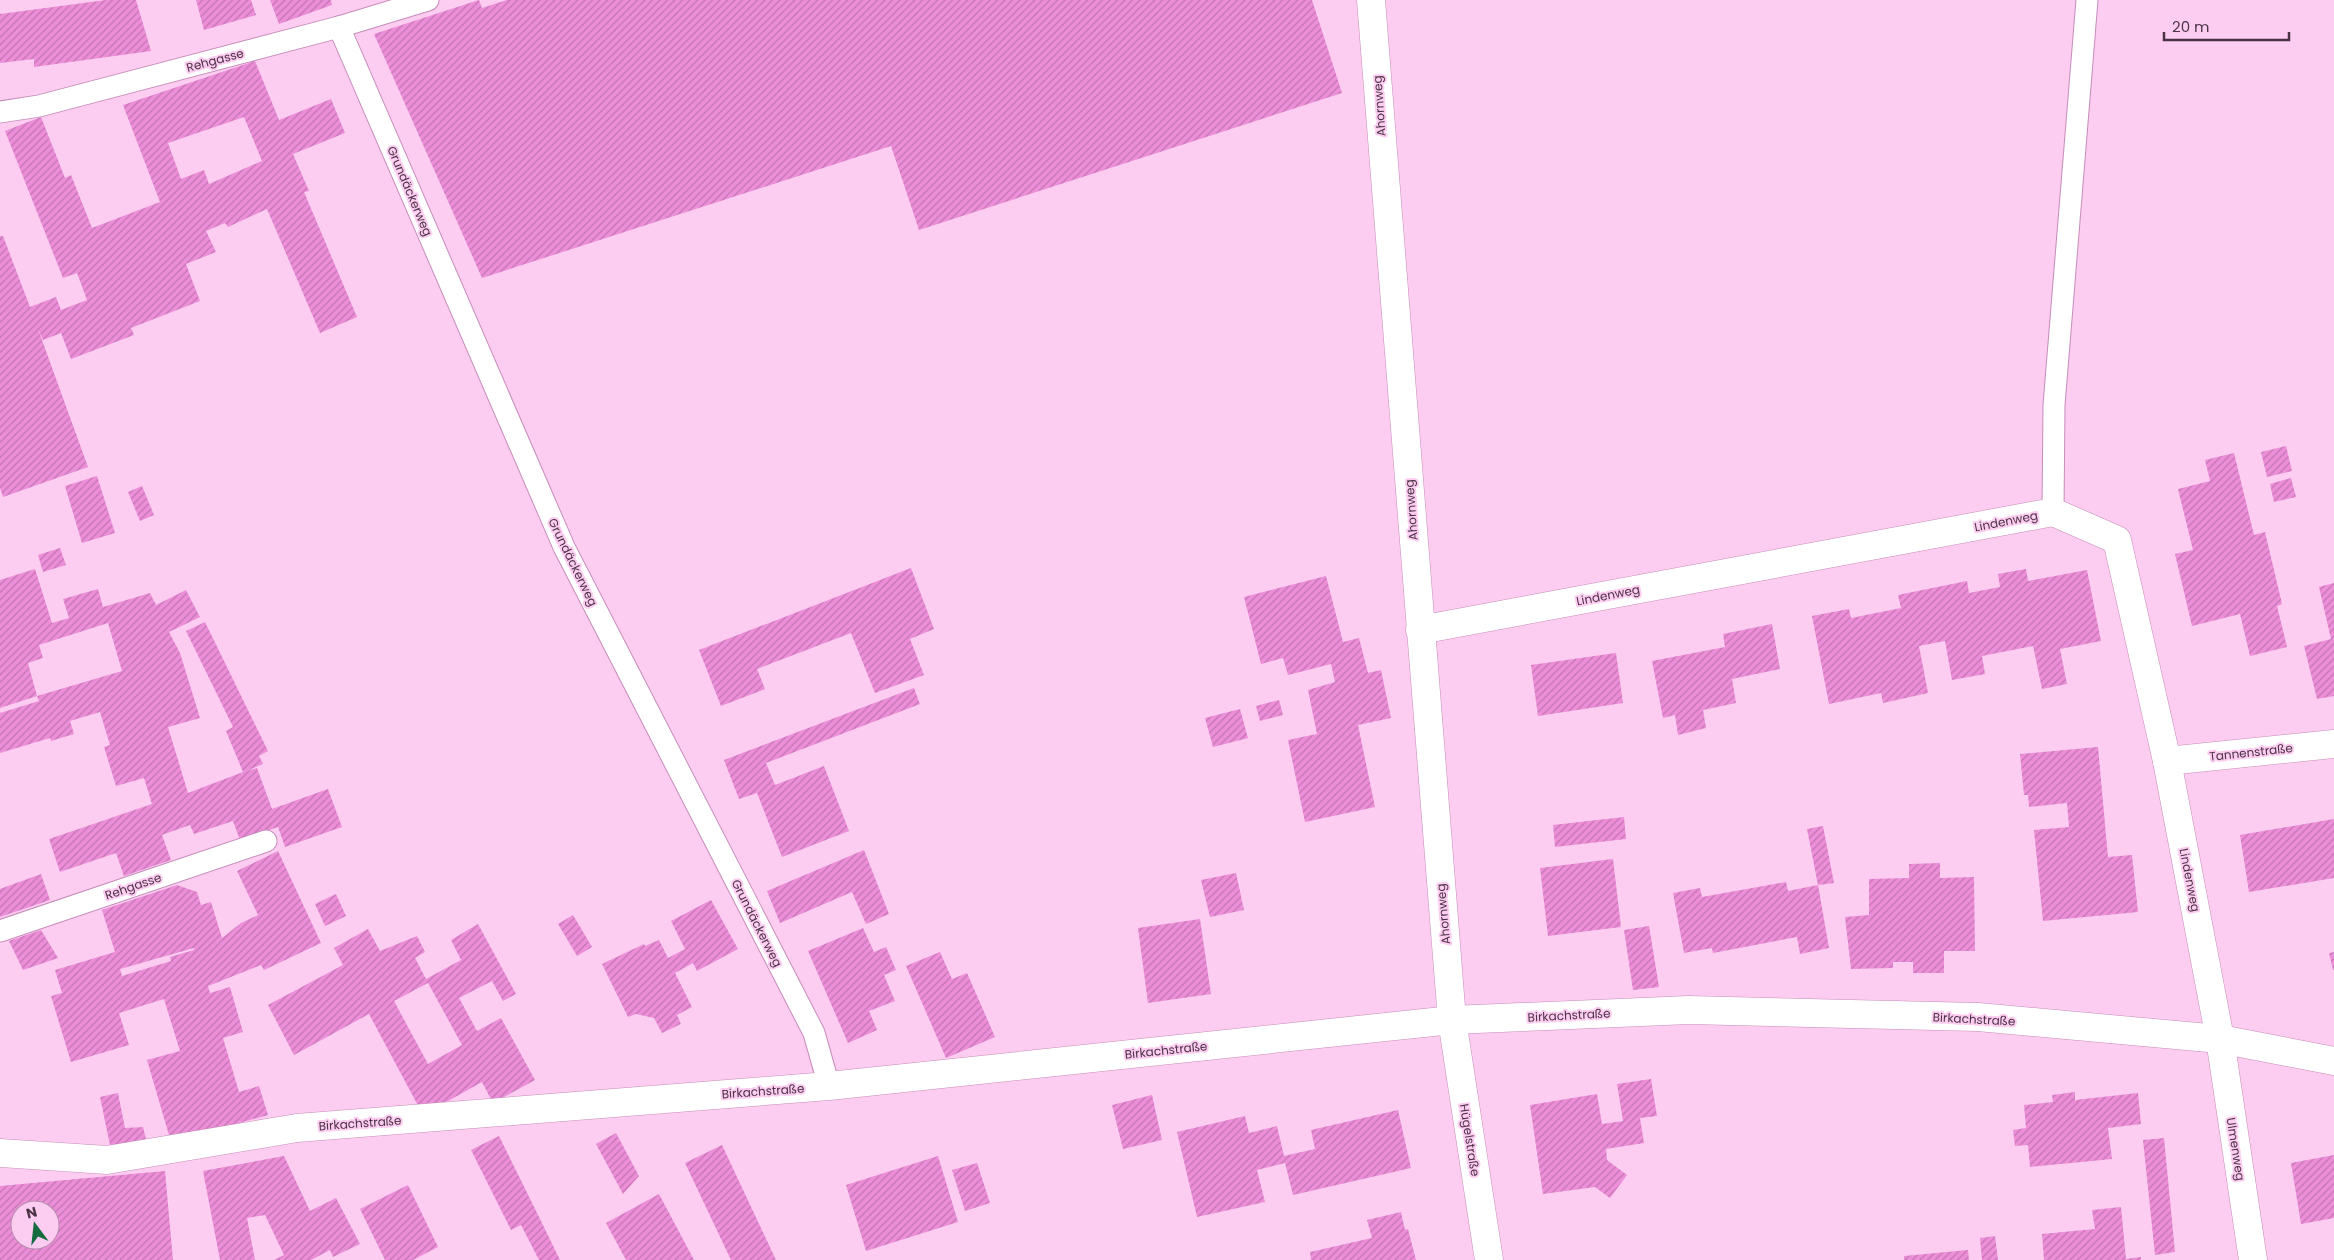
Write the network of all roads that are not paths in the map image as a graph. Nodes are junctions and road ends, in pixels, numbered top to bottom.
1 (428, 0) edge
2 (1371, 0) edge
3 (2087, 0) edge
4 (339, 27) junction
5 (0, 112) edge
6 (2052, 512) junction
7 (1420, 630) junction
8 (2334, 744) edge
9 (2167, 761) junction
10 (266, 842) dead end
11 (0, 930) edge
12 (1452, 1020) junction
13 (2220, 1039) junction
14 (2334, 1061) edge
15 (829, 1086) junction
16 (0, 1153) edge
17 (1489, 1260) edge
18 (2253, 1260) edge

1 - 4 lane, Rehgasse
2 - 7 street, Ahornweg
3 - 6 lane
4 - 5 lane, Rehgasse
4 - 15 lane, Grundäckerweg
6 - 7 street, Lindenweg
6 - 9 street, Lindenweg
7 - 12 street, Ahornweg
8 - 9 street, Tannenstraße
9 - 13 street, Lindenweg
10 - 11 lane, Rehgasse
12 - 13 street, Birkachstraße
12 - 15 street, Birkachstraße
12 - 17 street, Hügelstraße
13 - 14 street, Birkachstraße
13 - 18 street, Ulmenweg
15 - 16 street, Birkachstraße

